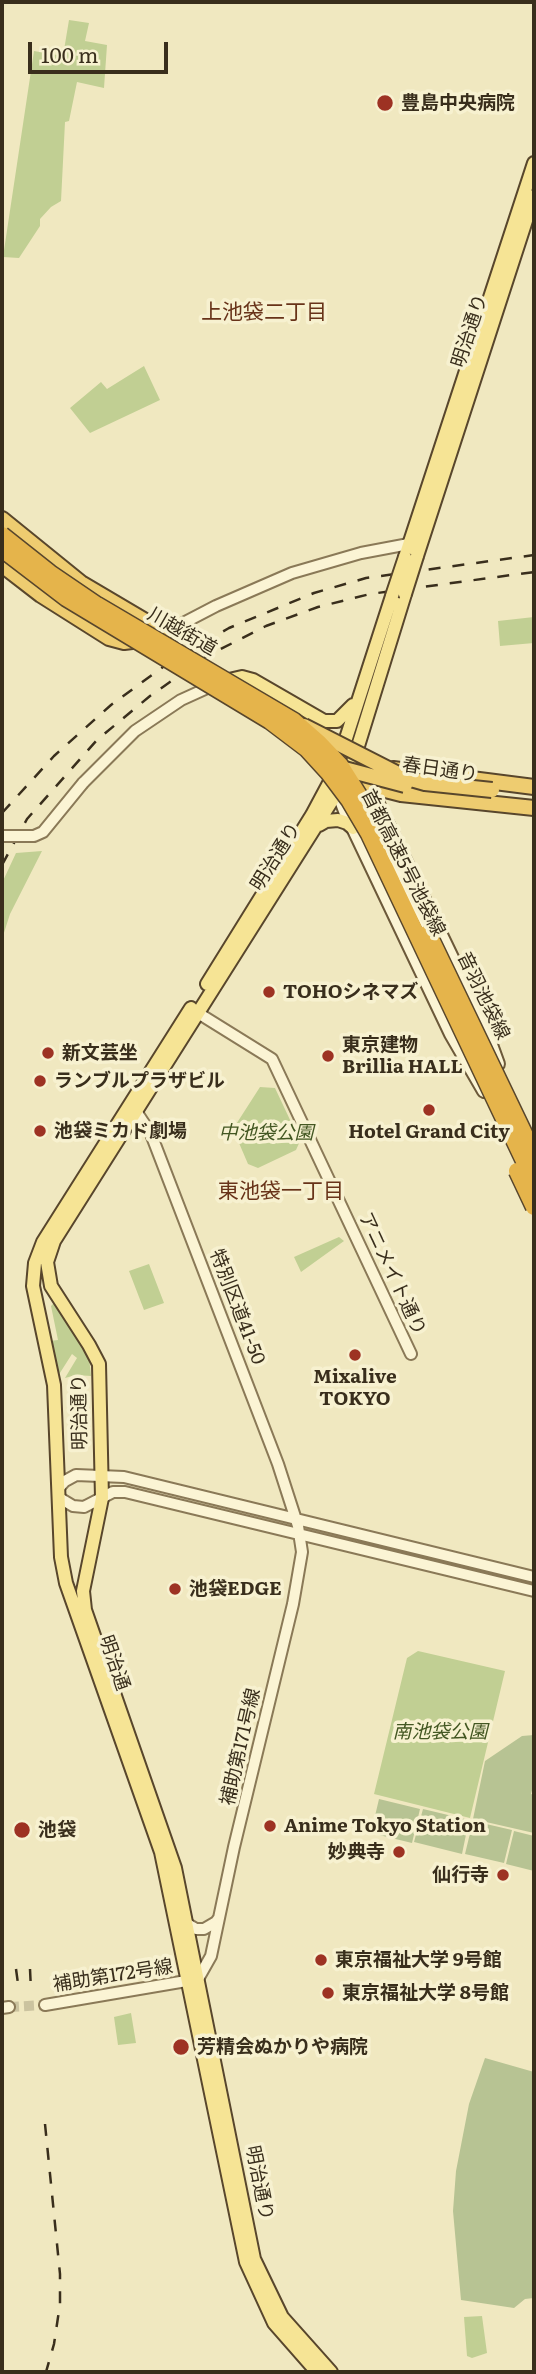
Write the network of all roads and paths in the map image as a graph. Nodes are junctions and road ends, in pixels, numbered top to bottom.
1 (534, 163) edge
2 (534, 195) edge
3 (2, 519) edge
4 (2, 535) edge
5 (2, 550) edge
6 (413, 550) junction
7 (2, 565) edge
8 (399, 595) junction
9 (168, 631) junction
10 (222, 682) junction
11 (360, 693) junction
12 (298, 723) junction
13 (318, 761) junction
14 (345, 764) junction
15 (534, 787) edge
16 (370, 788) junction
17 (492, 793) junction
18 (338, 794) junction
19 (401, 794) junction
20 (534, 794) edge
21 (534, 801) edge
22 (534, 808) edge
23 (384, 815) junction
24 (318, 825) junction
25 (353, 828) junction
26 (2, 836) edge
27 (198, 1013) junction
28 (484, 1076) junction
29 (133, 1107) junction
30 (517, 1114) junction
31 (502, 1121) junction
32 (534, 1152) edge
33 (534, 1182) edge
34 (534, 1191) edge
35 (534, 1207) edge
36 (56, 1294) junction
37 (39, 1311) junction
38 (47, 1350) joint
39 (411, 1354) dead end
40 (101, 1475) junction
41 (58, 1493) junction
42 (102, 1498) junction
43 (296, 1521) junction
44 (300, 1535) junction
45 (534, 1577) edge
46 (534, 1591) edge
47 (221, 1913) junction
48 (186, 1923) junction
49 (193, 1980) junction
50 (45, 2005) tunnel mouth
51 (317, 2372) edge
52 (331, 2372) edge

1 - 6 main road, 明治通り
2 - 6 main road, 明治通り
3 - 9 highway
4 - 12 highway, 川越街道, bridge
4 - 32 highway, 首都高速5号池袋線, bridge
5 - 13 highway, 川越街道, bridge
5 - 28 highway, 首都高速5号池袋線, bridge
6 - 8 main road, 明治通り, bridge
6 - 9 street
7 - 9 highway
8 - 11 main road, 明治通り
8 - 14 main road, 明治通り
10 - 11 main road
10 - 14 highway
10 - 14 highway
10 - 26 street, bridge
11 - 14 main road, 明治通り
12 - 14 highway, 川越街道, bridge
12 - 14 main road, 音羽池袋線, bridge
13 - 14 highway, 川越街道, bridge
13 - 31 main road, 音羽池袋線, bridge
14 - 15 highway
14 - 16 highway
14 - 16 main road
14 - 17 highway, 春日通り, bridge
14 - 17 highway, 春日通り, bridge
14 - 18 main road, 明治通り
14 - 29 main road, 明治通り
14 - 30 main road, 音羽池袋線, bridge
16 - 19 highway
16 - 23 main road
17 - 20 highway, 春日通り
17 - 21 highway, 春日通り
18 - 24 main road, 明治通り
18 - 25 main road
19 - 22 highway
19 - 23 main road
23 - 25 main road
23 - 30 main road
24 - 25 main road
24 - 27 main road, 明治通り
25 - 31 main road
27 - 29 main road, 明治通り
27 - 39 street, アニメイト通り
28 - 33 highway, 首都高速5号池袋線, bridge
28 - 35 highway, bridge
29 - 36 main road, 明治通り
29 - 37 main road, 明治通り
29 - 43 street, 特別区道41-50
30 - 32 main road, 音羽池袋線
31 - 34 main road, 音羽池袋線
36 - 37 main road
36 - 40 main road, 明治通り
37 - 38 main road, 明治通り
38 - 41 main road, 明治通
40 - 41 street
40 - 42 main road, 明治通り
40 - 43 street
41 - 42 street
41 - 49 main road, 明治通
42 - 44 street
42 - 48 main road, 明治通
43 - 44 street, 補助第171号線
43 - 45 street
44 - 46 street
44 - 47 street, 補助第171号線
47 - 48 street
47 - 49 street, 補助第171号線
48 - 49 main road, 明治通
49 - 50 street, 補助第172号線
49 - 51 main road, 明治通り
49 - 52 main road, 明治通り

